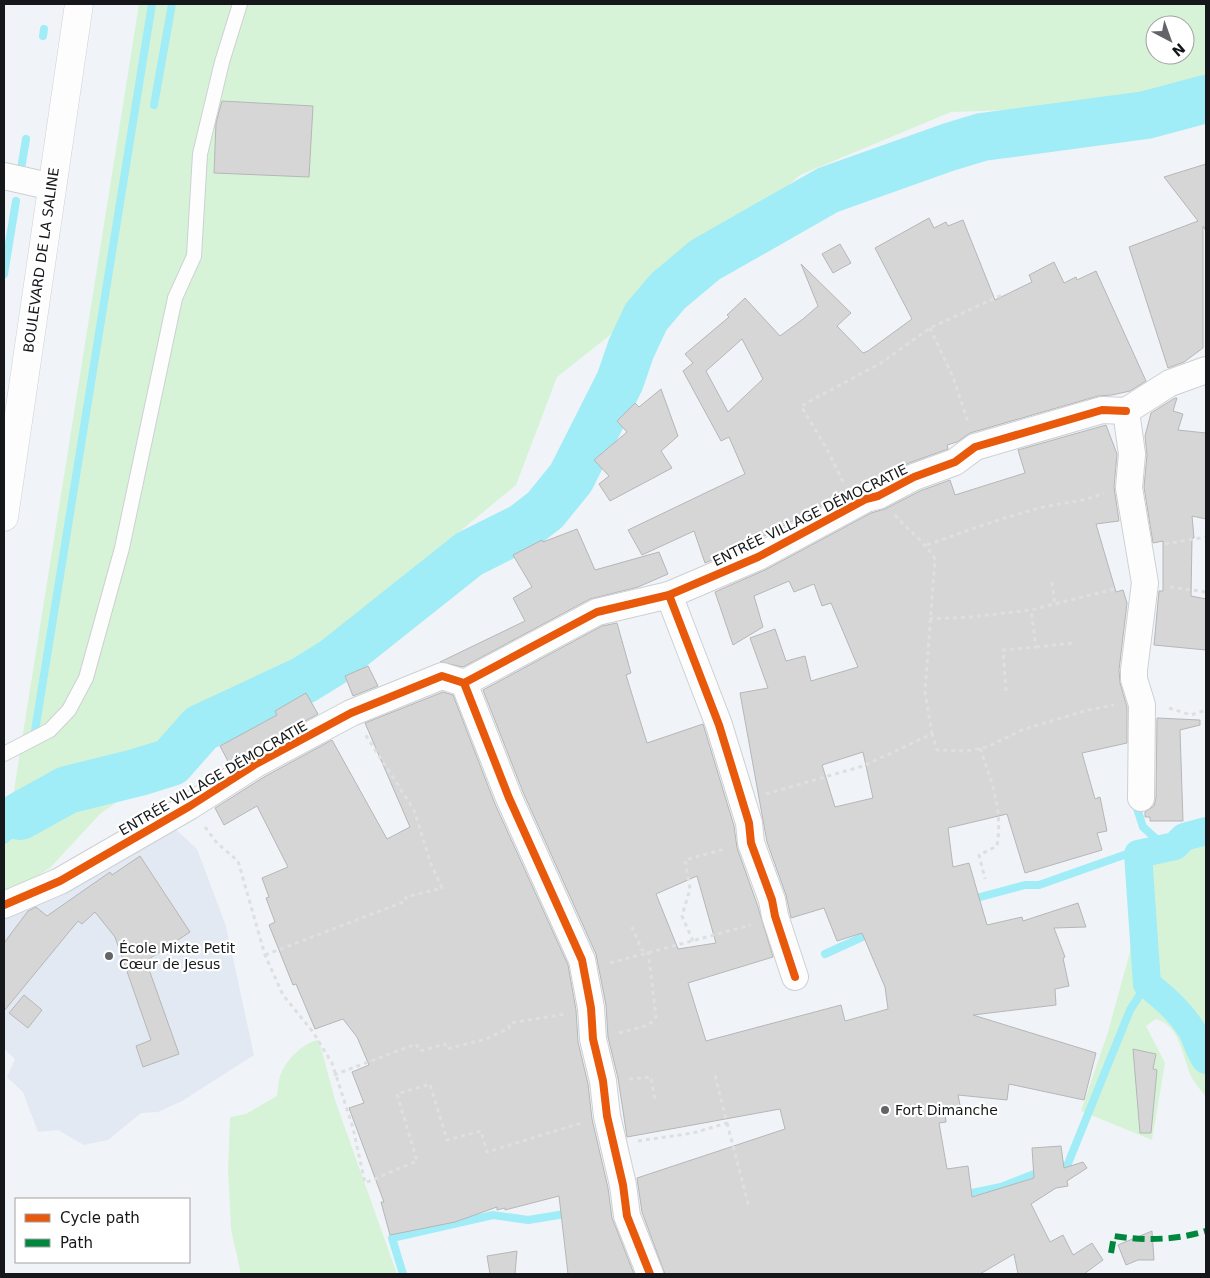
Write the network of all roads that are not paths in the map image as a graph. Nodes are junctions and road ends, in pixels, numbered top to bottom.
1 (70, 4) edge
2 (78, 4) edge
3 (240, 4) edge
4 (4, 176) edge
5 (44, 185) junction
6 (1206, 370) edge
7 (1126, 411) junction
8 (4, 415) edge
9 (4, 517) edge
10 (669, 595) junction
11 (464, 683) junction
12 (4, 754) edge
13 (1141, 798) dead end
14 (4, 905) edge
15 (795, 977) dead end
16 (650, 1274) edge

1 - 5 main road, BOULEVARD DE LA SALINE
2 - 9 main road, BOULEVARD DE LA SALINE
3 - 12 lane
4 - 5 street
5 - 8 main road, BOULEVARD DE LA SALINE
6 - 7 street
7 - 10 street, ENTRÉE VILLAGE DÉMOCRATIE
7 - 13 street
10 - 11 street, ENTRÉE VILLAGE DÉMOCRATIE
10 - 15 street
11 - 14 street, ENTRÉE VILLAGE DÉMOCRATIE
11 - 16 street

